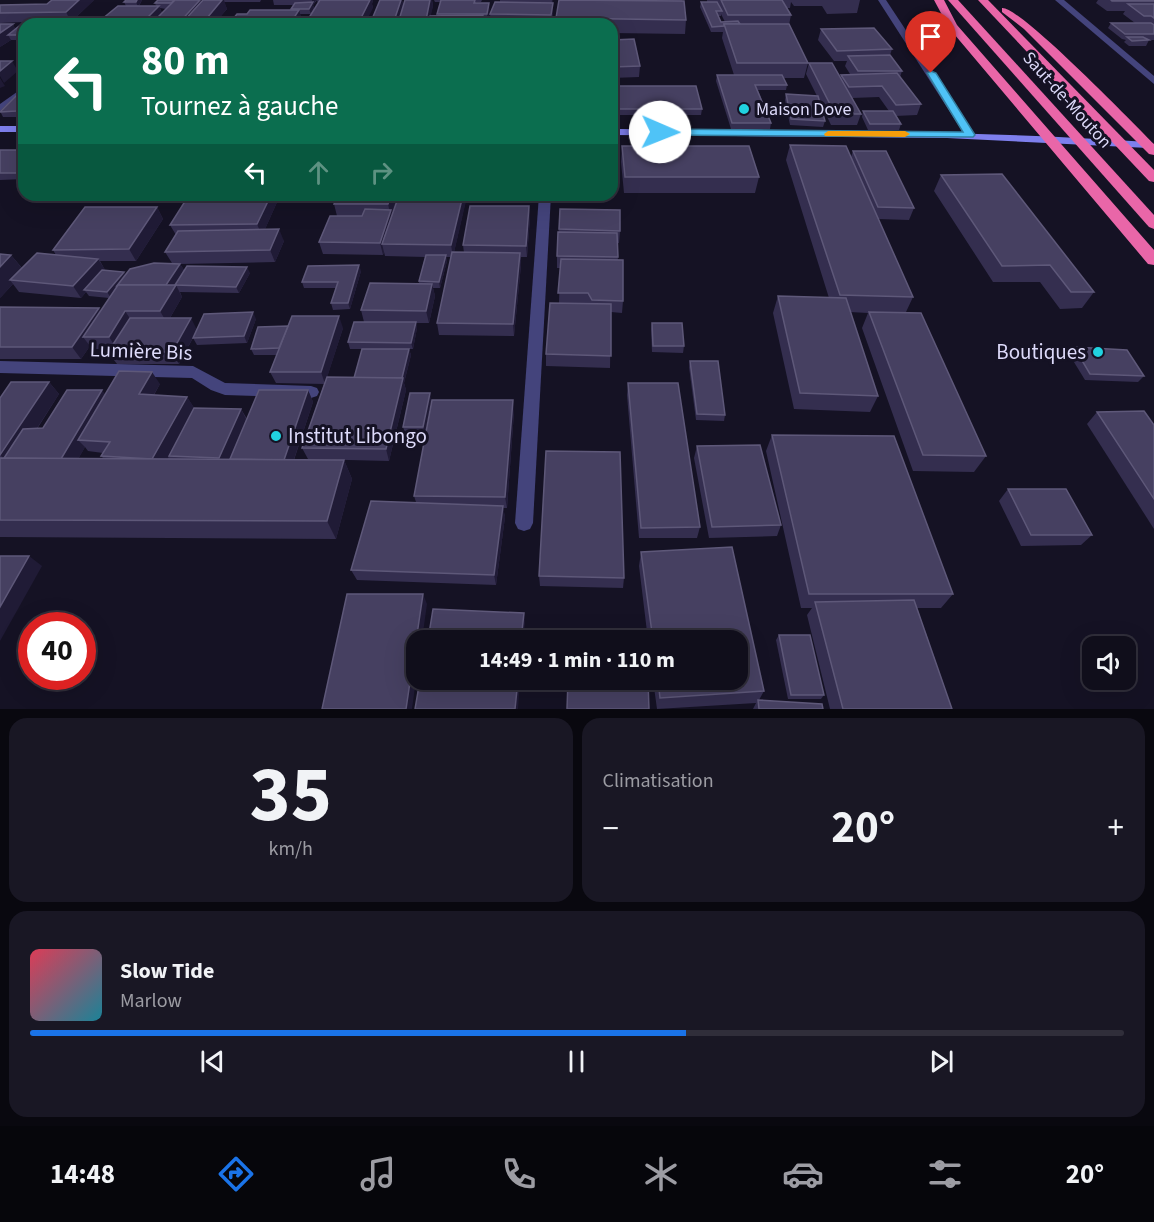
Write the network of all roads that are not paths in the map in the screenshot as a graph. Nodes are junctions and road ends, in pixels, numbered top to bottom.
1 (882, 0) edge
2 (939, 0) edge
3 (953, 0) edge
4 (983, 0) edge
5 (993, 0) edge
6 (1059, 0) edge
7 (1154, 81) edge
8 (18, 95) edge
9 (0, 109) edge
10 (0, 129) edge
11 (18, 129) edge
12 (618, 132) edge
13 (970, 135) junction
14 (1046, 137) junction
15 (1152, 147) edge
16 (1154, 178) edge
17 (545, 201) edge
18 (1154, 224) edge
19 (1154, 260) edge
20 (0, 367) edge
21 (311, 392) dead end
22 (524, 522) dead end

1 - 13 street
2 - 14 highway
3 - 18 highway, Saut-de-Mouton
4 - 16 highway, Saut-de-Mouton
5 - 15 highway
6 - 7 street
8 - 9 street
10 - 11 street
12 - 13 street
13 - 14 street
14 - 15 street
14 - 19 highway
17 - 22 street
20 - 21 street, Lumière Bis

